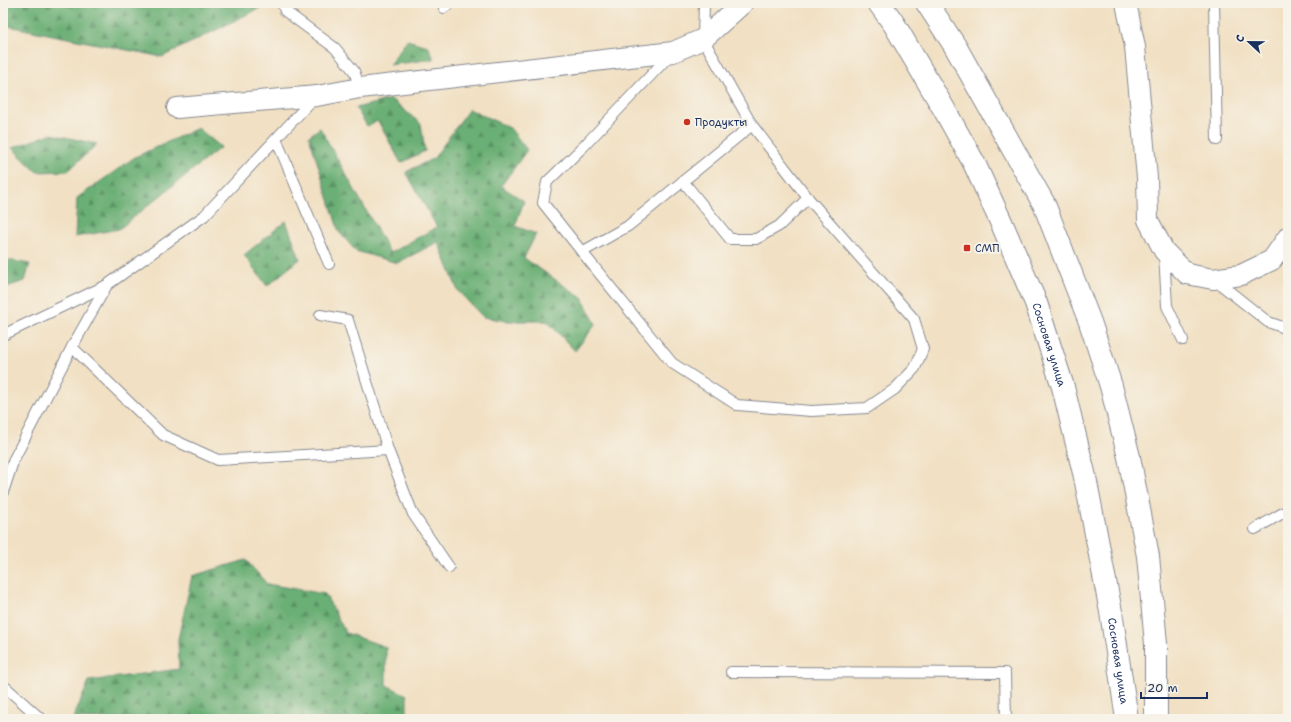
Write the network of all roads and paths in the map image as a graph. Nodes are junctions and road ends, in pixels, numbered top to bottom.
1 (282, 3) edge
2 (704, 3) edge
3 (743, 3) edge
4 (879, 3) edge
5 (927, 3) edge
6 (1126, 3) edge
7 (1214, 3) edge
8 (703, 39) junction
9 (673, 52) junction
10 (360, 88) junction
11 (317, 96) junction
12 (177, 108) dead end
13 (752, 126) junction
14 (276, 139) junction
15 (1217, 140) dead end
16 (683, 181) junction
17 (808, 198) junction
18 (1288, 237) edge
19 (1164, 251) junction
20 (582, 252) junction
21 (329, 264) dead end
22 (1213, 279) junction
23 (107, 285) junction
24 (320, 315) dead end
25 (1288, 330) edge
26 (3, 335) edge
27 (1183, 340) dead end
28 (72, 347) junction
29 (388, 450) junction
30 (3, 492) edge
31 (1288, 510) edge
32 (1255, 529) dead end
33 (449, 567) dead end
34 (731, 672) dead end
35 (3, 685) edge
36 (41, 719) edge
37 (1006, 719) edge
38 (1127, 719) edge
39 (1156, 719) edge

1 - 10 lane
2 - 8 lane
3 - 8 street
4 - 38 main road, Сосновая улица
5 - 39 main road
6 - 19 street
7 - 15 lane
8 - 9 street
8 - 13 lane
9 - 10 street
9 - 20 lane
10 - 11 street
11 - 12 street
11 - 14 lane
13 - 16 lane
13 - 17 lane
14 - 21 lane
14 - 23 lane
16 - 17 lane
16 - 20 lane
17 - 20 lane
18 - 22 street
19 - 22 street
19 - 27 lane
22 - 25 lane
23 - 26 lane
23 - 28 lane
24 - 29 lane
28 - 29 lane
28 - 30 lane
29 - 33 lane
31 - 32 lane
34 - 37 lane
35 - 36 lane

